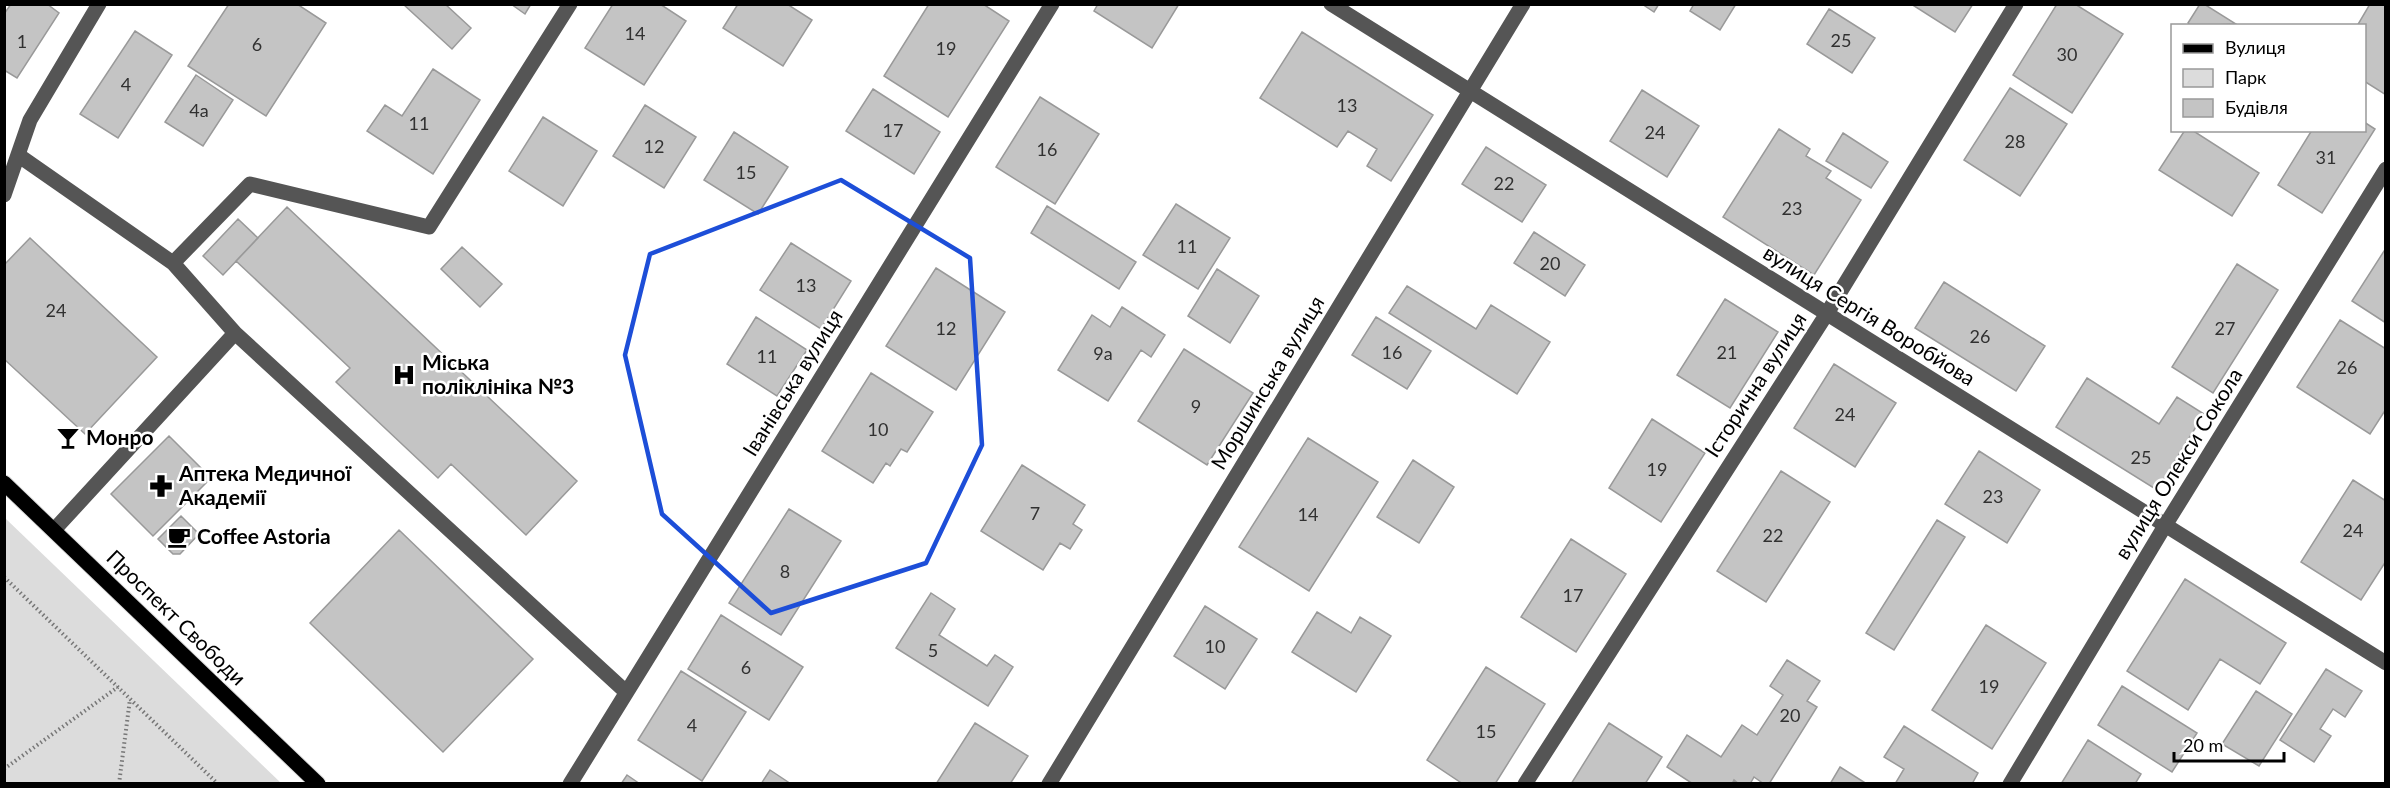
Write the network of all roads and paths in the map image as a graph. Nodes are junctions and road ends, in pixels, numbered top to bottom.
1 (99, 4) edge
2 (570, 4) edge
3 (1052, 4) edge
4 (1330, 4) edge
5 (1523, 4) edge
6 (2016, 4) edge
7 (1470, 92) junction
8 (18, 155) junction
9 (2385, 169) edge
10 (4, 195) edge
11 (173, 263) junction
12 (1826, 315) junction
13 (236, 333) junction
14 (4, 483) edge
15 (2166, 524) junction
16 (54, 530) junction
17 (4, 577) edge
18 (2385, 663) edge
19 (118, 687) junction
20 (626, 692) junction
21 (130, 699) junction
22 (4, 769) edge
23 (119, 783) edge
24 (218, 783) edge
25 (318, 783) edge
26 (570, 783) edge
27 (1049, 783) edge
28 (1525, 783) edge
29 (2010, 783) edge

1 - 8 street
2 - 11 street
3 - 20 street, Іванівська вулиця
4 - 7 street, вулиця Сергія Воробйова
5 - 7 street, Моршинська вулиця
6 - 12 street, Історична вулиця
7 - 12 street, вулиця Сергія Воробйова
7 - 27 street, Моршинська вулиця
8 - 10 street
8 - 11 street
9 - 15 street, вулиця Олекси Сокола
11 - 13 street
12 - 15 street, вулиця Сергія Воробйова
12 - 28 street, Історична вулиця
13 - 16 street
13 - 20 street
14 - 16 main road, Проспект Свободи
15 - 18 street, вулиця Сергія Воробйова
15 - 29 street, вулиця Олекси Сокола
16 - 25 main road, Проспект Свободи
17 - 19 path
19 - 21 path
19 - 22 path
20 - 26 street, Іванівська вулиця
21 - 23 path
21 - 24 path

